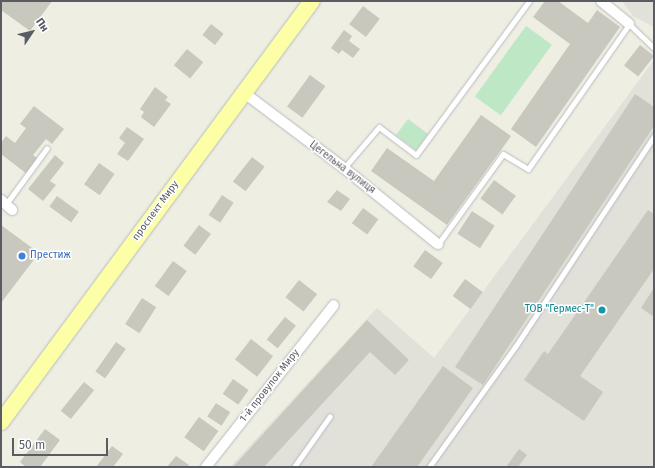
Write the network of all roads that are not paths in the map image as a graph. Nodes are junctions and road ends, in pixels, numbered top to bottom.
1 (312, 1) edge
2 (529, 1) edge
3 (601, 1) edge
4 (629, 24) junction
5 (654, 48) edge
6 (244, 92) junction
7 (654, 136) edge
8 (48, 148) dead end
9 (344, 168) junction
10 (6, 205) edge
11 (438, 244) joint
12 (334, 305) dead end
13 (330, 416) dead end
14 (1, 422) edge
15 (206, 467) edge
16 (294, 467) edge
17 (429, 467) edge

1 - 6 main road, проспект Миру
2 - 9 lane
3 - 4 street
4 - 5 lane
4 - 11 lane
6 - 9 street, Цегельна вулиця
6 - 14 main road, проспект Миру
7 - 17 lane
8 - 10 lane
9 - 11 street, Цегельна вулиця
12 - 15 street, 1-й провулок Миру
13 - 16 lane

